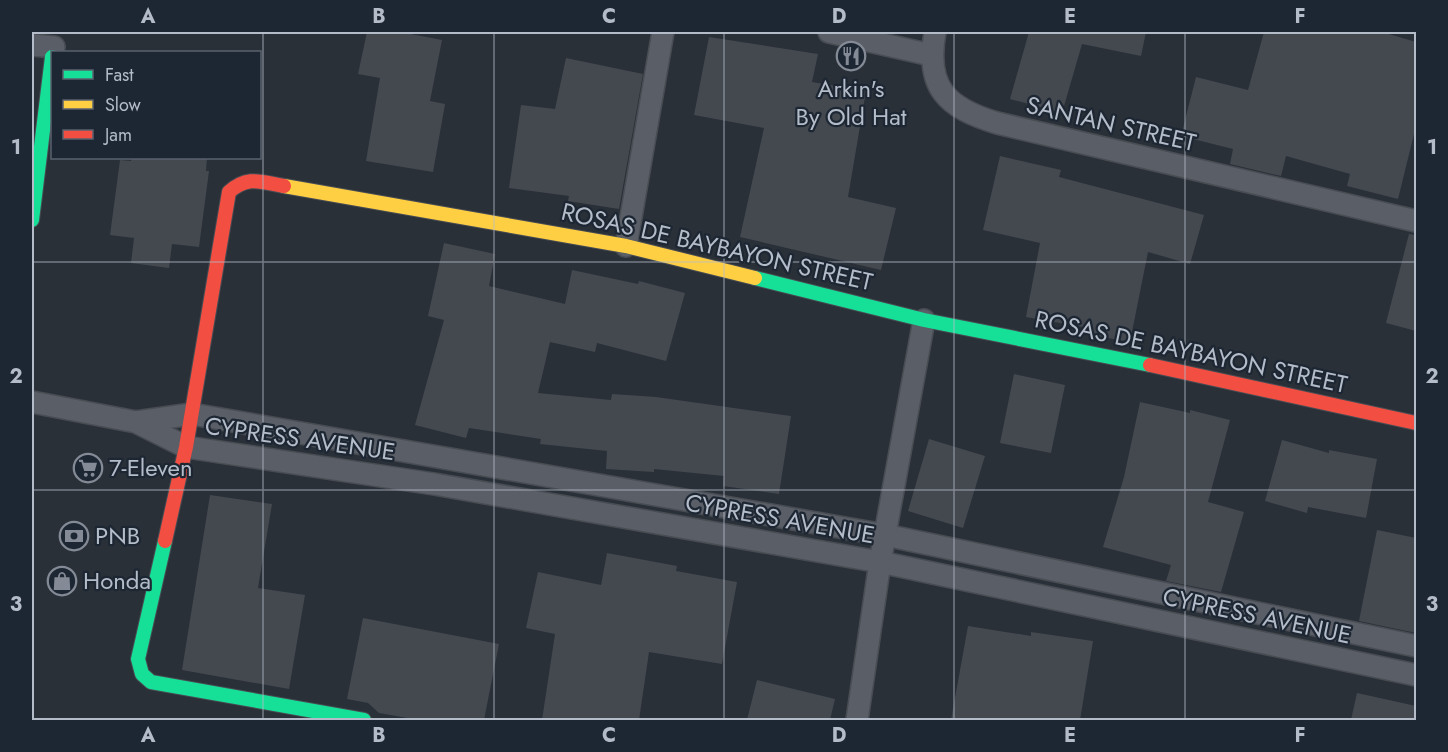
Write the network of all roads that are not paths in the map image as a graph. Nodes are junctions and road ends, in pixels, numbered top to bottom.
1 (663, 32) edge
2 (830, 32) edge
3 (935, 32) edge
4 (32, 45) edge
5 (54, 47) edge
6 (931, 55) junction
7 (51, 71) edge
8 (32, 220) edge
9 (1416, 221) edge
10 (626, 246) junction
11 (924, 320) junction
12 (32, 402) edge
13 (192, 414) junction
14 (136, 422) junction
15 (1416, 423) edge
16 (186, 447) junction
17 (885, 535) junction
18 (880, 562) junction
19 (1416, 646) edge
20 (1416, 675) edge
21 (364, 720) edge
22 (857, 720) edge

1 - 10 street
2 - 6 street
3 - 6 street
4 - 5 street
6 - 9 street, SANTAN STREET
7 - 8 street
10 - 11 street, ROSAS DE BAYBAYON STREET
10 - 13 street, ROSAS DE BAYBAYON STREET
11 - 15 street, ROSAS DE BAYBAYON STREET
11 - 17 street
12 - 14 street, CYPRESS AVENUE
13 - 14 street, CYPRESS AVENUE
13 - 16 street
13 - 17 street, CYPRESS AVENUE
14 - 16 street, CYPRESS AVENUE
16 - 18 street, CYPRESS AVENUE
16 - 21 street
17 - 18 street
17 - 19 street, CYPRESS AVENUE
18 - 20 street, CYPRESS AVENUE
18 - 22 street

